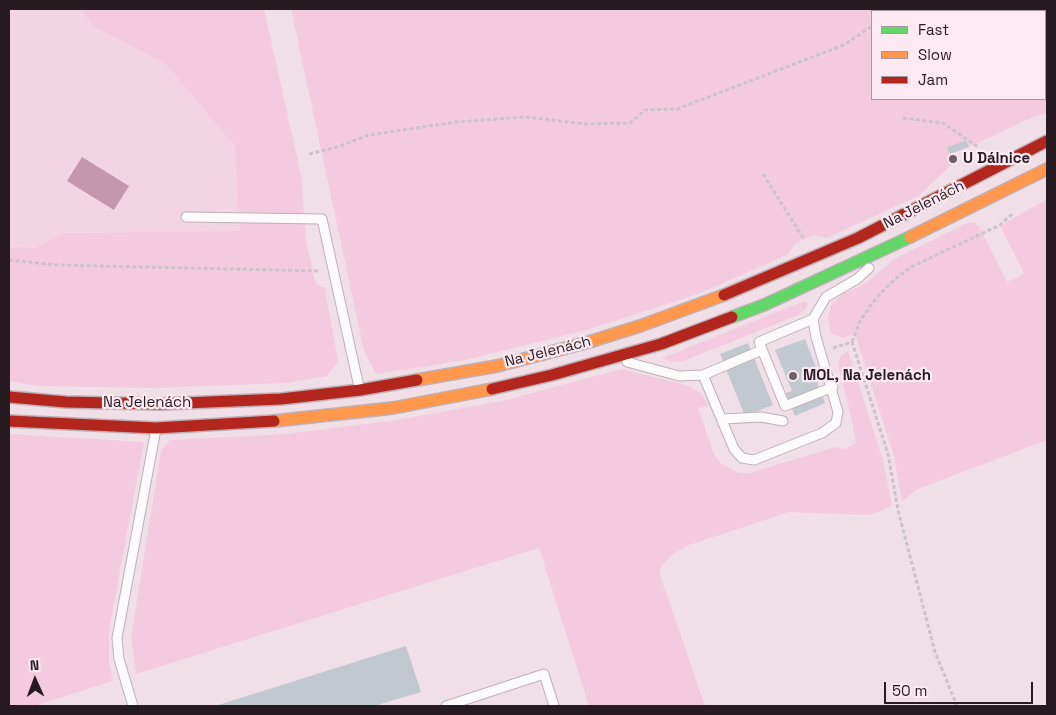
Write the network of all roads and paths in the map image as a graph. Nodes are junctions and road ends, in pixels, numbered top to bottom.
1 (871, 27) edge
2 (903, 118) dead end
3 (1047, 141) edge
4 (978, 147) dead end
5 (309, 154) dead end
6 (1047, 169) edge
7 (764, 174) dead end
8 (1012, 214) dead end
9 (186, 217) dead end
10 (887, 249) junction
11 (814, 257) junction
12 (9, 260) edge
13 (334, 271) junction
14 (813, 319) junction
15 (852, 342) junction
16 (762, 350) junction
17 (821, 351) junction
18 (614, 358) junction
19 (703, 375) junction
20 (832, 387) junction
21 (9, 397) edge
22 (362, 401) junction
23 (158, 416) junction
24 (722, 419) junction
25 (9, 421) edge
26 (783, 421) dead end
27 (133, 706) edge
28 (446, 706) edge
29 (554, 706) edge
30 (957, 706) edge

1 - 5 path
2 - 4 path
3 - 11 main road, Na Jelenách
6 - 10 main road, Na Jelenách
7 - 11 path
8 - 15 path
9 - 13 lane
10 - 14 lane
10 - 18 main road, Na Jelenách
11 - 22 main road, Na Jelenách
12 - 13 path
13 - 22 lane
14 - 16 lane
14 - 17 lane
15 - 17 path
15 - 30 path
16 - 19 lane
16 - 20 lane
17 - 20 lane
18 - 19 lane
18 - 22 main road, Na Jelenách
19 - 24 lane
20 - 24 lane
21 - 23 main road, Na Jelenách
22 - 23 main road, Na Jelenách
22 - 23 main road, Na Jelenách
23 - 25 main road, Na Jelenách
23 - 27 lane
24 - 26 lane
28 - 29 lane

